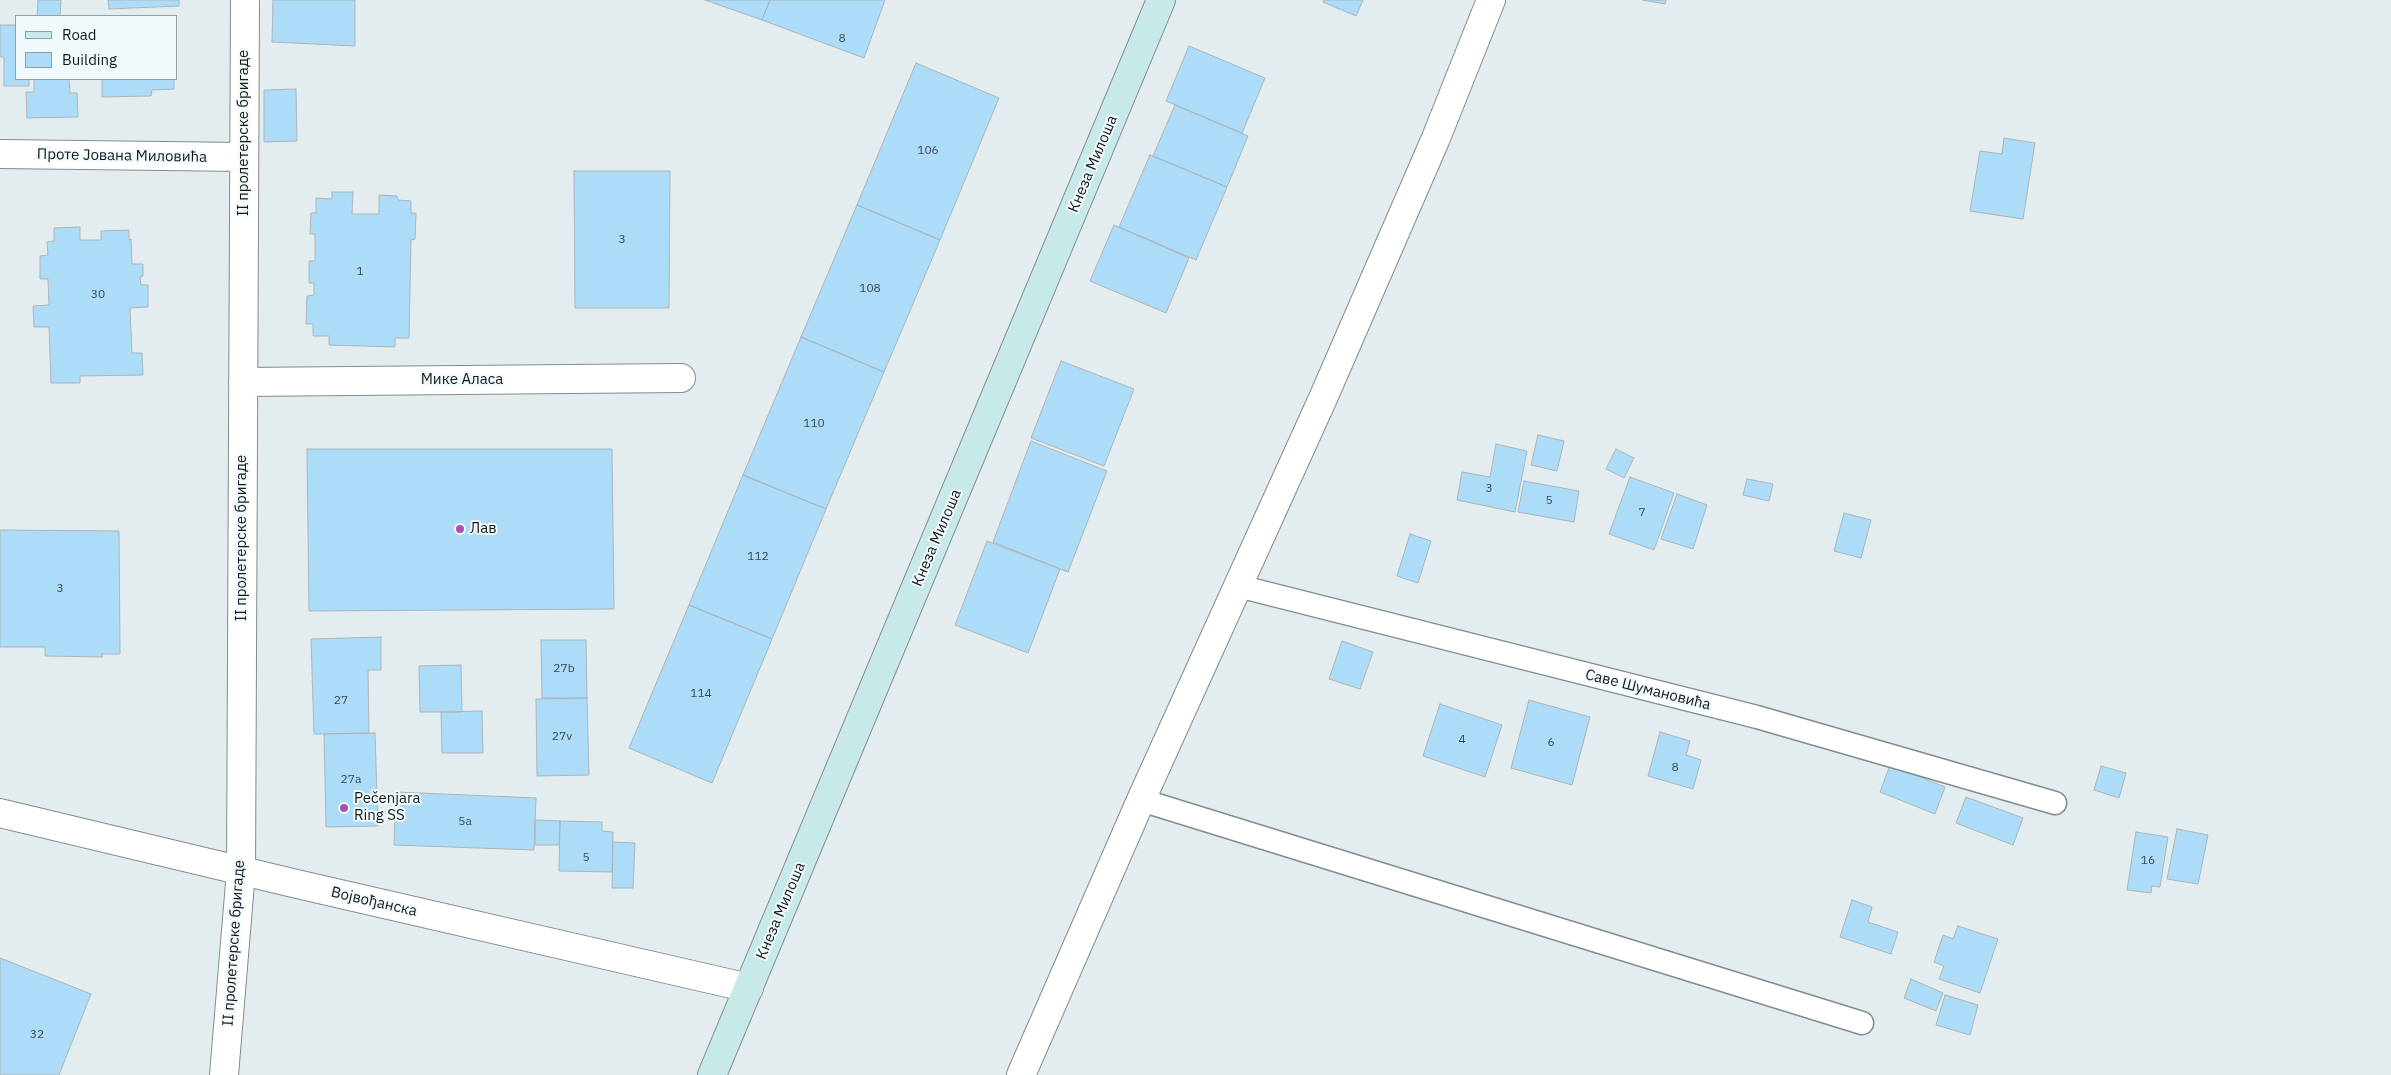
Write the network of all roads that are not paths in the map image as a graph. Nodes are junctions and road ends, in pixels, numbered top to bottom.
1 (245, 0) edge
2 (1491, 0) edge
3 (1157, 1) edge
4 (0, 154) edge
5 (244, 158) junction
6 (681, 378) dead end
7 (243, 382) junction
8 (1238, 586) junction
9 (1141, 800) junction
10 (2055, 803) dead end
11 (0, 813) edge
12 (241, 871) junction
13 (749, 988) junction
14 (1862, 1023) dead end
15 (224, 1075) edge
16 (712, 1075) edge
17 (1021, 1075) edge

1 - 5 street, II пролетерске бригаде
2 - 8 street
3 - 13 main road, Кнеза Милоша
4 - 5 street, Проте Јована Миловића
5 - 7 street, II пролетерске бригаде
6 - 7 street, Мике Аласа
7 - 12 street, II пролетерске бригаде
8 - 9 street
8 - 10 lane, Саве Шумановића
9 - 14 lane
9 - 17 street
11 - 12 street, Војвођанска
12 - 13 street, Војвођанска
12 - 15 street, II пролетерске бригаде
13 - 16 main road, Кнеза Милоша

